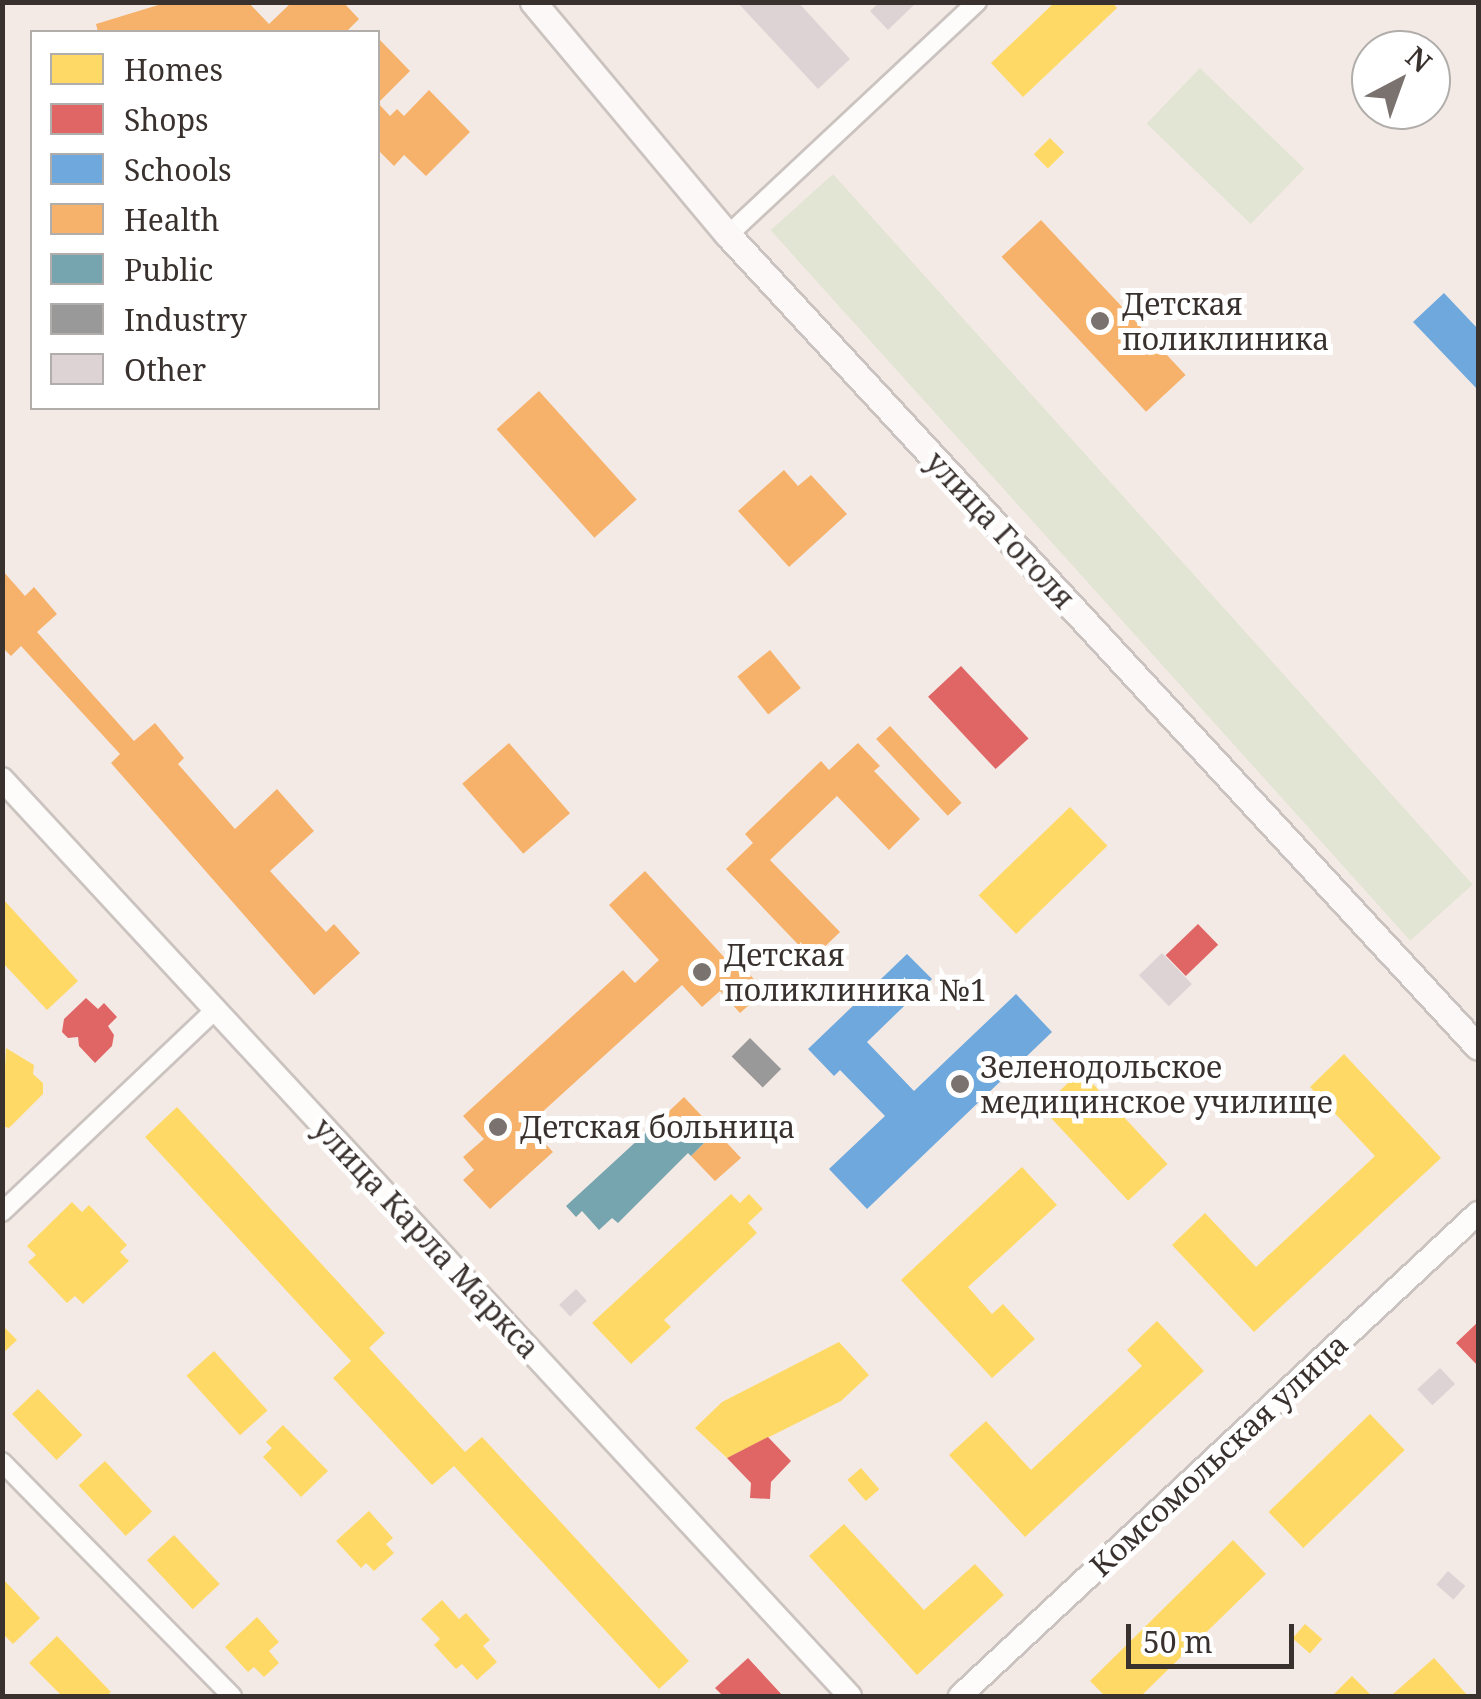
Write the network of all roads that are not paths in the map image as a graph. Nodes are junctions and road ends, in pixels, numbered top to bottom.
1 (532, 2) edge
2 (977, 2) edge
3 (728, 236) junction
4 (2, 778) edge
5 (215, 1010) junction
6 (1478, 1047) edge
7 (2, 1212) edge
8 (1478, 1214) edge
9 (2, 1462) edge
10 (232, 1696) edge
11 (850, 1696) edge
12 (960, 1696) edge

1 - 3 main road, улица Гоголя
2 - 3 street
3 - 6 main road, улица Гоголя
4 - 5 street, улица Карла Маркса
5 - 7 street
5 - 11 street, улица Карла Маркса
8 - 12 street, Комсомольская улица
9 - 10 street

